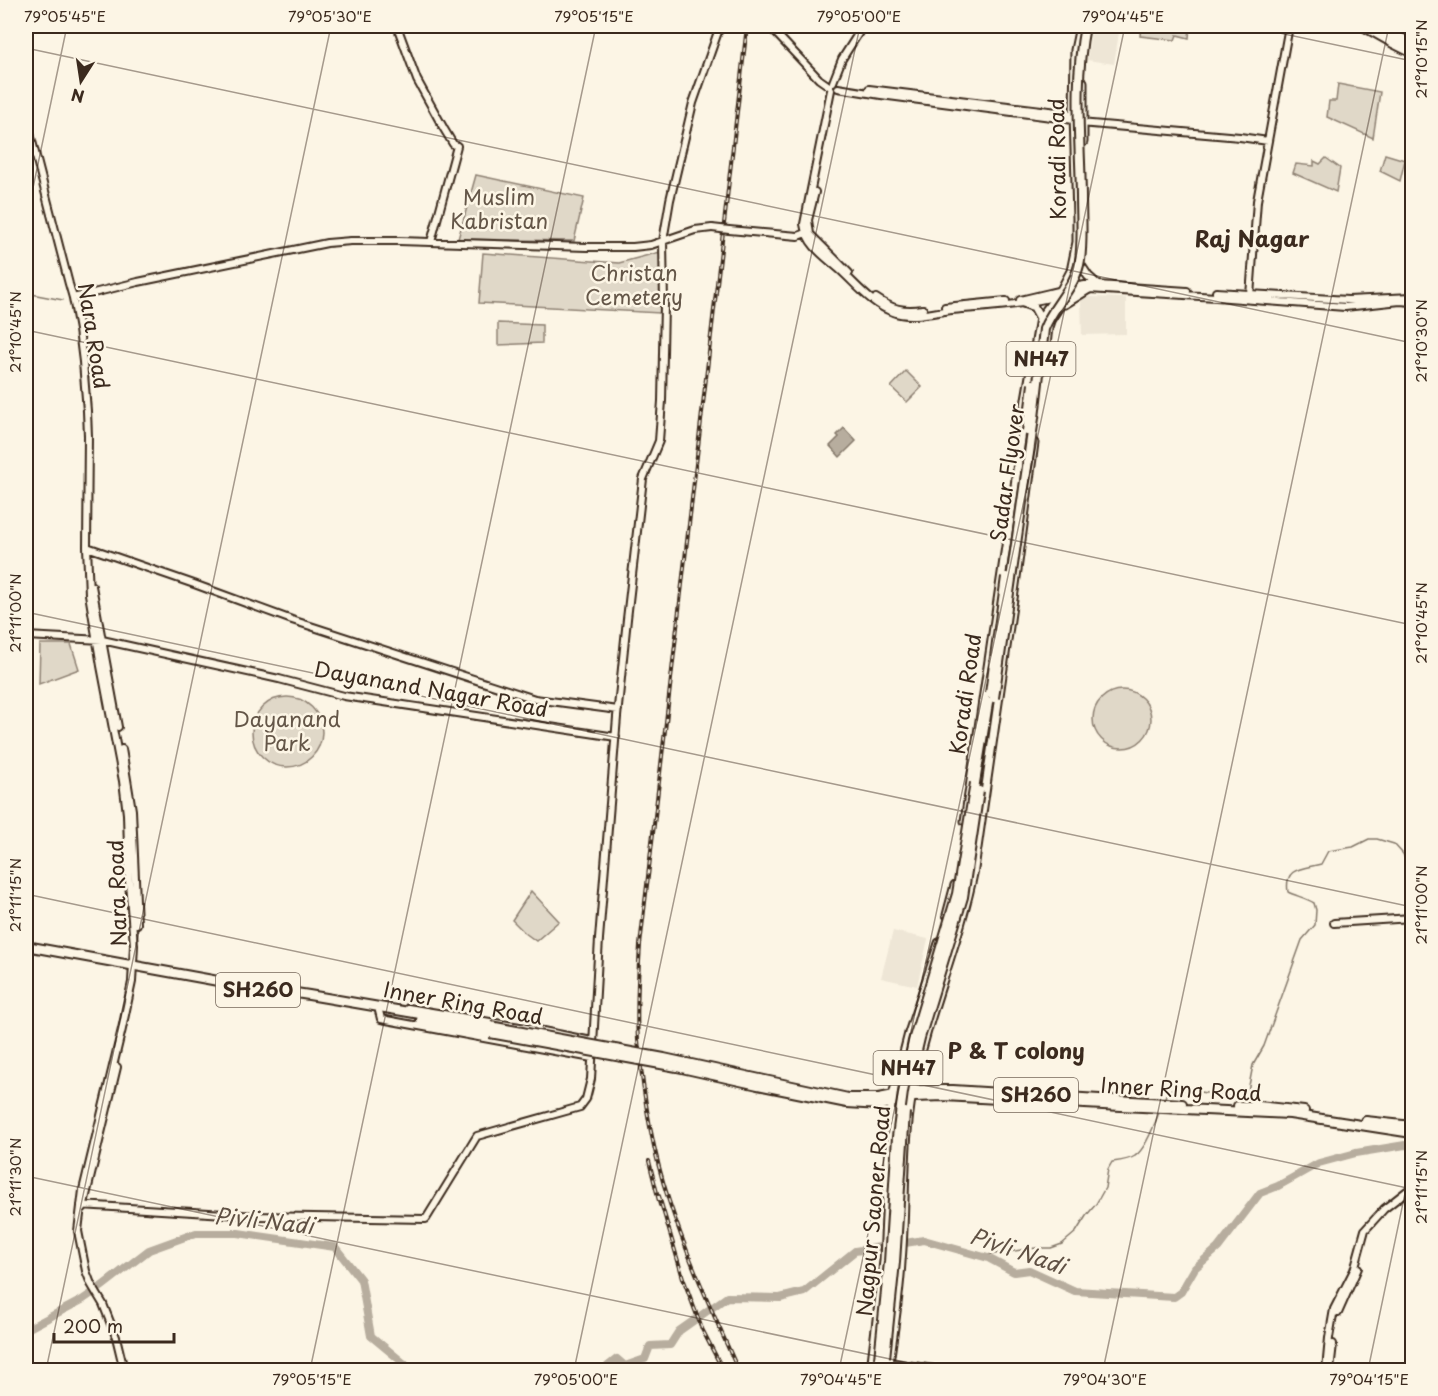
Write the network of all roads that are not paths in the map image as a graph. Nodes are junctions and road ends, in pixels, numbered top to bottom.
1 (397, 26) edge
2 (720, 26) edge
3 (769, 26) edge
4 (863, 26) edge
5 (1084, 26) edge
6 (1289, 26) edge
7 (1362, 26) edge
8 (1371, 26) edge
9 (1378, 26) edge
10 (1413, 48) edge
11 (834, 86) junction
12 (26, 118) edge
13 (1074, 119) junction
14 (1083, 124) junction
15 (1268, 141) junction
16 (807, 233) junction
17 (663, 241) junction
18 (431, 242) junction
19 (1082, 267) junction
20 (1098, 285) junction
21 (1072, 290) junction
22 (1089, 290) junction
23 (1059, 293) junction
24 (1250, 297) junction
25 (1413, 297) edge
26 (73, 298) junction
27 (1413, 302) edge
28 (1023, 303) junction
29 (973, 306) junction
30 (1061, 306) junction
31 (1040, 318) junction
32 (1010, 517) junction
33 (1024, 519) junction
34 (87, 547) junction
35 (26, 636) edge
36 (99, 640) junction
37 (618, 710) junction
38 (989, 716) junction
39 (616, 737) junction
40 (978, 783) junction
41 (1413, 920) edge
42 (1334, 923) dead end
43 (26, 946) edge
44 (26, 951) edge
45 (135, 967) junction
46 (379, 1011) junction
47 (406, 1012) junction
48 (911, 1029) junction
49 (490, 1030) junction
50 (927, 1031) junction
51 (592, 1041) junction
52 (592, 1058) junction
53 (912, 1095) junction
54 (891, 1104) junction
55 (1160, 1104) junction
56 (909, 1111) junction
57 (1413, 1126) edge
58 (1413, 1133) edge
59 (1413, 1187) edge
60 (82, 1207) junction
61 (903, 1213) junction
62 (886, 1214) junction
63 (881, 1365) edge
64 (124, 1371) edge
65 (941, 1371) edge
66 (1328, 1371) edge

1 - 18 street
2 - 17 street
3 - 11 street
4 - 11 street
5 - 13 main road, Koradi Road / NH47
5 - 14 main road, Koradi Road
5 - 38 highway, Sadar Flyover / NH47, bridge
6 - 15 street
7 - 10 main road
8 - 10 highway
9 - 10 main road
11 - 13 street
11 - 16 street
12 - 26 street, Nara Road
13 - 14 street
13 - 23 main road, Koradi Road / NH47
14 - 15 street
14 - 19 main road, Koradi Road
15 - 24 street
16 - 17 street, bridge
16 - 29 street
17 - 18 street
17 - 37 street
18 - 26 street
19 - 20 main road
19 - 21 main road, Koradi Road
20 - 21 street
20 - 24 street
21 - 22 street
21 - 23 street
21 - 30 main road, Koradi Road / NH47
22 - 24 street
22 - 30 main road
23 - 28 street
23 - 29 street
23 - 31 main road, Koradi Road / NH47
24 - 25 street
24 - 27 street
26 - 34 street, Nara Road
28 - 29 street
28 - 31 main road
30 - 33 main road, Koradi Road / NH47
31 - 32 main road, Koradi Road / NH47
32 - 33 main road
32 - 38 main road, Koradi Road / NH47
33 - 38 main road, Koradi Road / NH47
34 - 36 street, Nara Road
34 - 37 street
35 - 36 street, Dayanand Nagar Road
36 - 39 street, Dayanand Nagar Road
36 - 45 street, Nara Road
36 - 45 street, Nara Road
37 - 39 street
38 - 40 highway, Nagpur Saoner Road / NH47
38 - 40 highway, Nagpur Saoner Road / NH47
38 - 48 main road, Koradi Road / NH47
38 - 50 main road, Koradi Road / NH47
39 - 51 street
40 - 63 highway, Nagpur Saoner Road / NH47, bridge
41 - 42 street
43 - 45 highway, Inner Ring Road
44 - 45 highway, Inner Ring Road / SH260
45 - 46 highway, Inner Ring Road / SH260
45 - 47 highway, Inner Ring Road
45 - 60 street, Nara Road
46 - 49 highway, Inner Ring Road / SH260
46 - 52 street
47 - 49 highway, Inner Ring Road
47 - 51 street
48 - 50 main road
48 - 54 main road, Koradi Road / NH47
49 - 54 highway, Inner Ring Road / SH260, bridge
50 - 53 main road, Koradi Road
51 - 52 street
52 - 60 street
53 - 54 highway, SH260
53 - 55 highway, Inner Ring Road / SH260
53 - 56 main road
54 - 56 main road
54 - 62 main road, Koradi Road
55 - 57 highway, Inner Ring Road / SH260
55 - 58 highway, Inner Ring Road / SH260
56 - 61 main road
59 - 66 street
60 - 64 street, Nara Road
61 - 62 main road
61 - 63 main road
62 - 63 main road, Koradi Road
63 - 65 street

